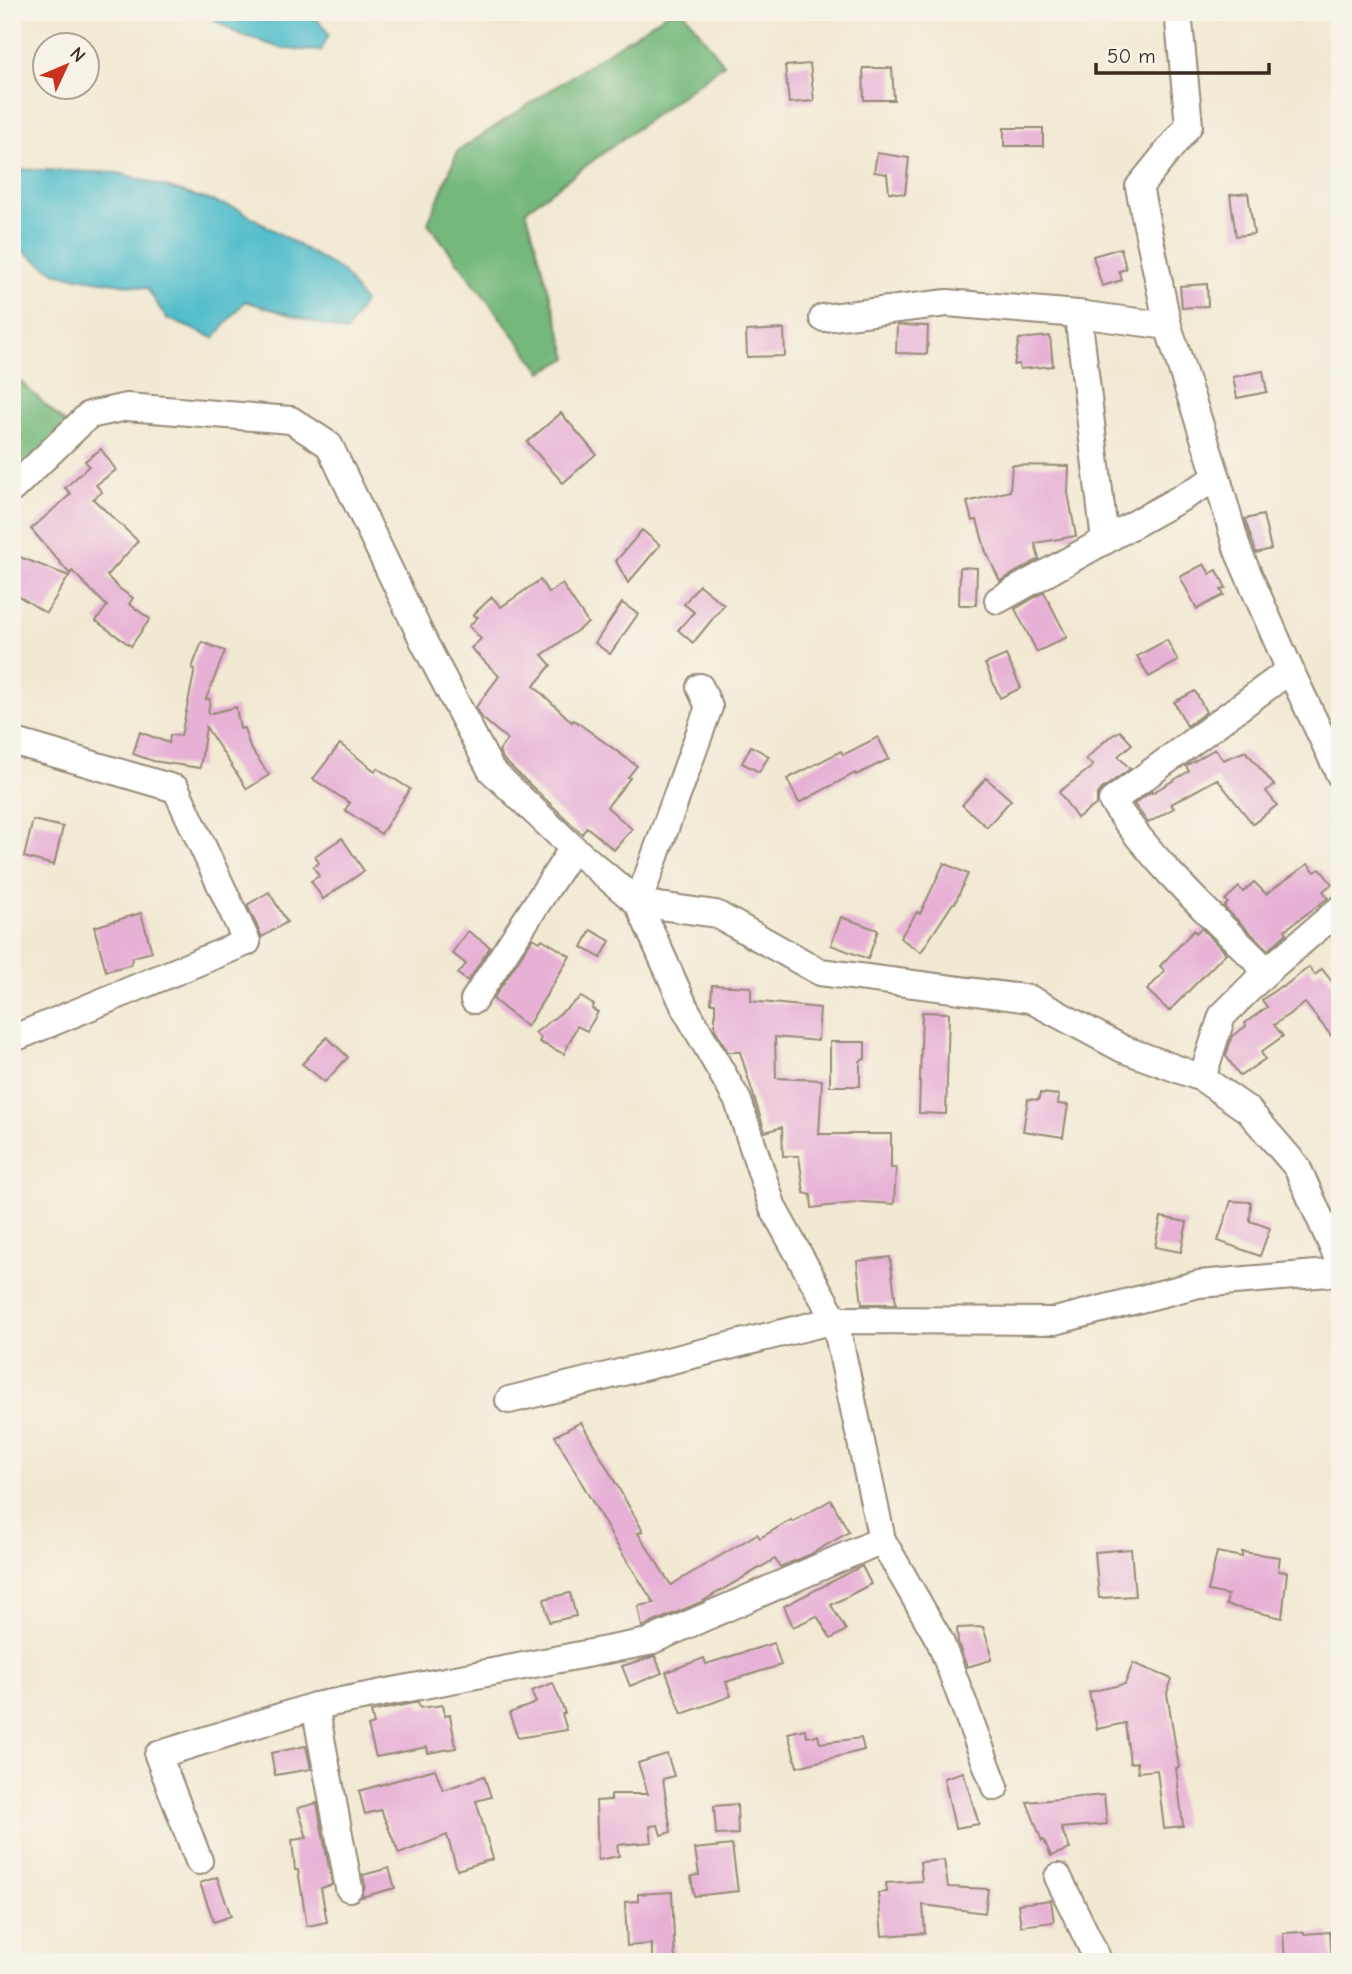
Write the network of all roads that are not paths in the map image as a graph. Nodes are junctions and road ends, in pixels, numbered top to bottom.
1 (1178, 12) edge
2 (1078, 314) junction
3 (823, 318) dead end
4 (1168, 326) junction
5 (1217, 478) junction
6 (12, 489) edge
7 (1105, 541) junction
8 (998, 600) dead end
9 (1290, 670) junction
10 (700, 687) dead end
11 (12, 741) edge
12 (1340, 775) edge
13 (573, 848) junction
14 (638, 903) junction
15 (1340, 909) edge
16 (1267, 971) junction
17 (474, 1000) dead end
18 (12, 1040) edge
19 (1202, 1077) junction
20 (1340, 1263) edge
21 (1340, 1272) edge
22 (835, 1320) junction
23 (509, 1400) dead end
24 (882, 1540) junction
25 (315, 1706) junction
26 (995, 1787) dead end
27 (199, 1861) dead end
28 (1058, 1877) dead end
29 (349, 1888) dead end
30 (1098, 1962) edge

1 - 4 street
2 - 3 street
2 - 4 street
2 - 7 street
4 - 5 street
5 - 7 street
5 - 9 street
6 - 13 street
7 - 8 street
9 - 12 street
9 - 16 street
10 - 14 street
11 - 18 street
13 - 14 street
13 - 17 street
14 - 19 street
14 - 22 street
15 - 16 street
16 - 19 street
19 - 20 street
21 - 22 street
22 - 23 street
22 - 24 street
24 - 25 street
24 - 26 street
25 - 27 street
25 - 29 street
28 - 30 street

